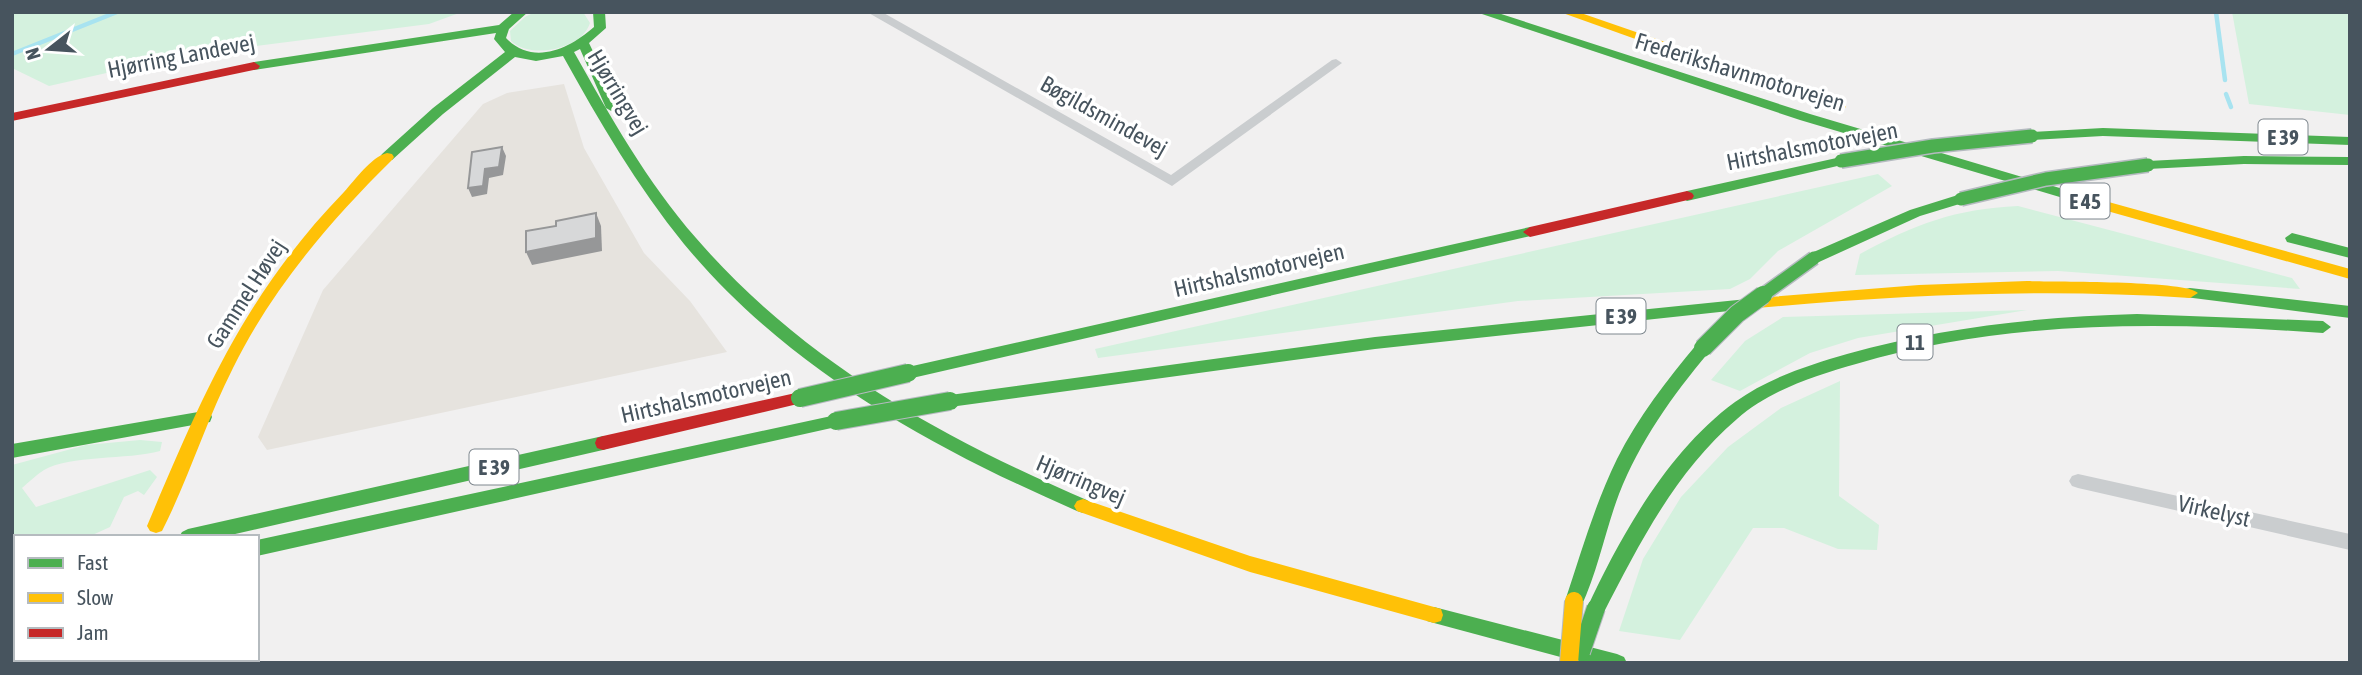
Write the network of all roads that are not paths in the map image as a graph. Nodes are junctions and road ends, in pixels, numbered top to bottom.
1 (522, 12) edge
2 (599, 12) edge
3 (873, 12) edge
4 (1533, 12) edge
5 (1566, 12) edge
6 (1475, 14) edge
7 (501, 34) junction
8 (584, 44) junction
9 (567, 51) junction
10 (512, 53) junction
11 (532, 57) junction
12 (1336, 63) dead end
13 (12, 117) edge
14 (427, 122) junction
15 (1921, 133) dead end
16 (2350, 141) edge
17 (2000, 156) dead end
18 (631, 157) junction
19 (2350, 161) edge
20 (2026, 163) dead end
21 (2105, 186) dead end
22 (2277, 234) dead end
23 (2350, 253) edge
24 (2350, 274) edge
25 (2350, 312) edge
26 (2339, 329) dead end
27 (204, 416) junction
28 (12, 451) edge
29 (2078, 481) dead end
30 (156, 526) dead end
31 (197, 535) edge
32 (2350, 542) edge
33 (259, 548) edge
34 (1569, 663) edge
35 (1578, 663) edge
36 (1617, 663) edge

1 - 7 main road
2 - 8 main road
3 - 12 street, Bøgildsmindevej
4 - 5 main road, Frederikshavnmotorvejen
6 - 24 main road, Frederikshavnmotorvejen / E 45
7 - 10 main road
7 - 13 main road, Hjørring Landevej
8 - 9 main road
8 - 18 main road, Hjørringvej
9 - 11 main road
9 - 18 main road, Hjørringvej
10 - 11 main road
10 - 14 main road, Gammel Høvej
11 - 14 main road, Gammel Høvej
14 - 27 main road, Gammel Høvej
15 - 17 main road
16 - 31 main road, Hirtshalsmotorvejen / E 39, bridge
18 - 36 main road, Hjørringvej
19 - 34 main road, bridge
20 - 21 main road, E 45
22 - 23 main road
25 - 33 main road, E 39, bridge
26 - 35 main road, 11, bridge
27 - 28 main road
27 - 30 main road, Gammel Høvej
29 - 32 street, Virkelyst

